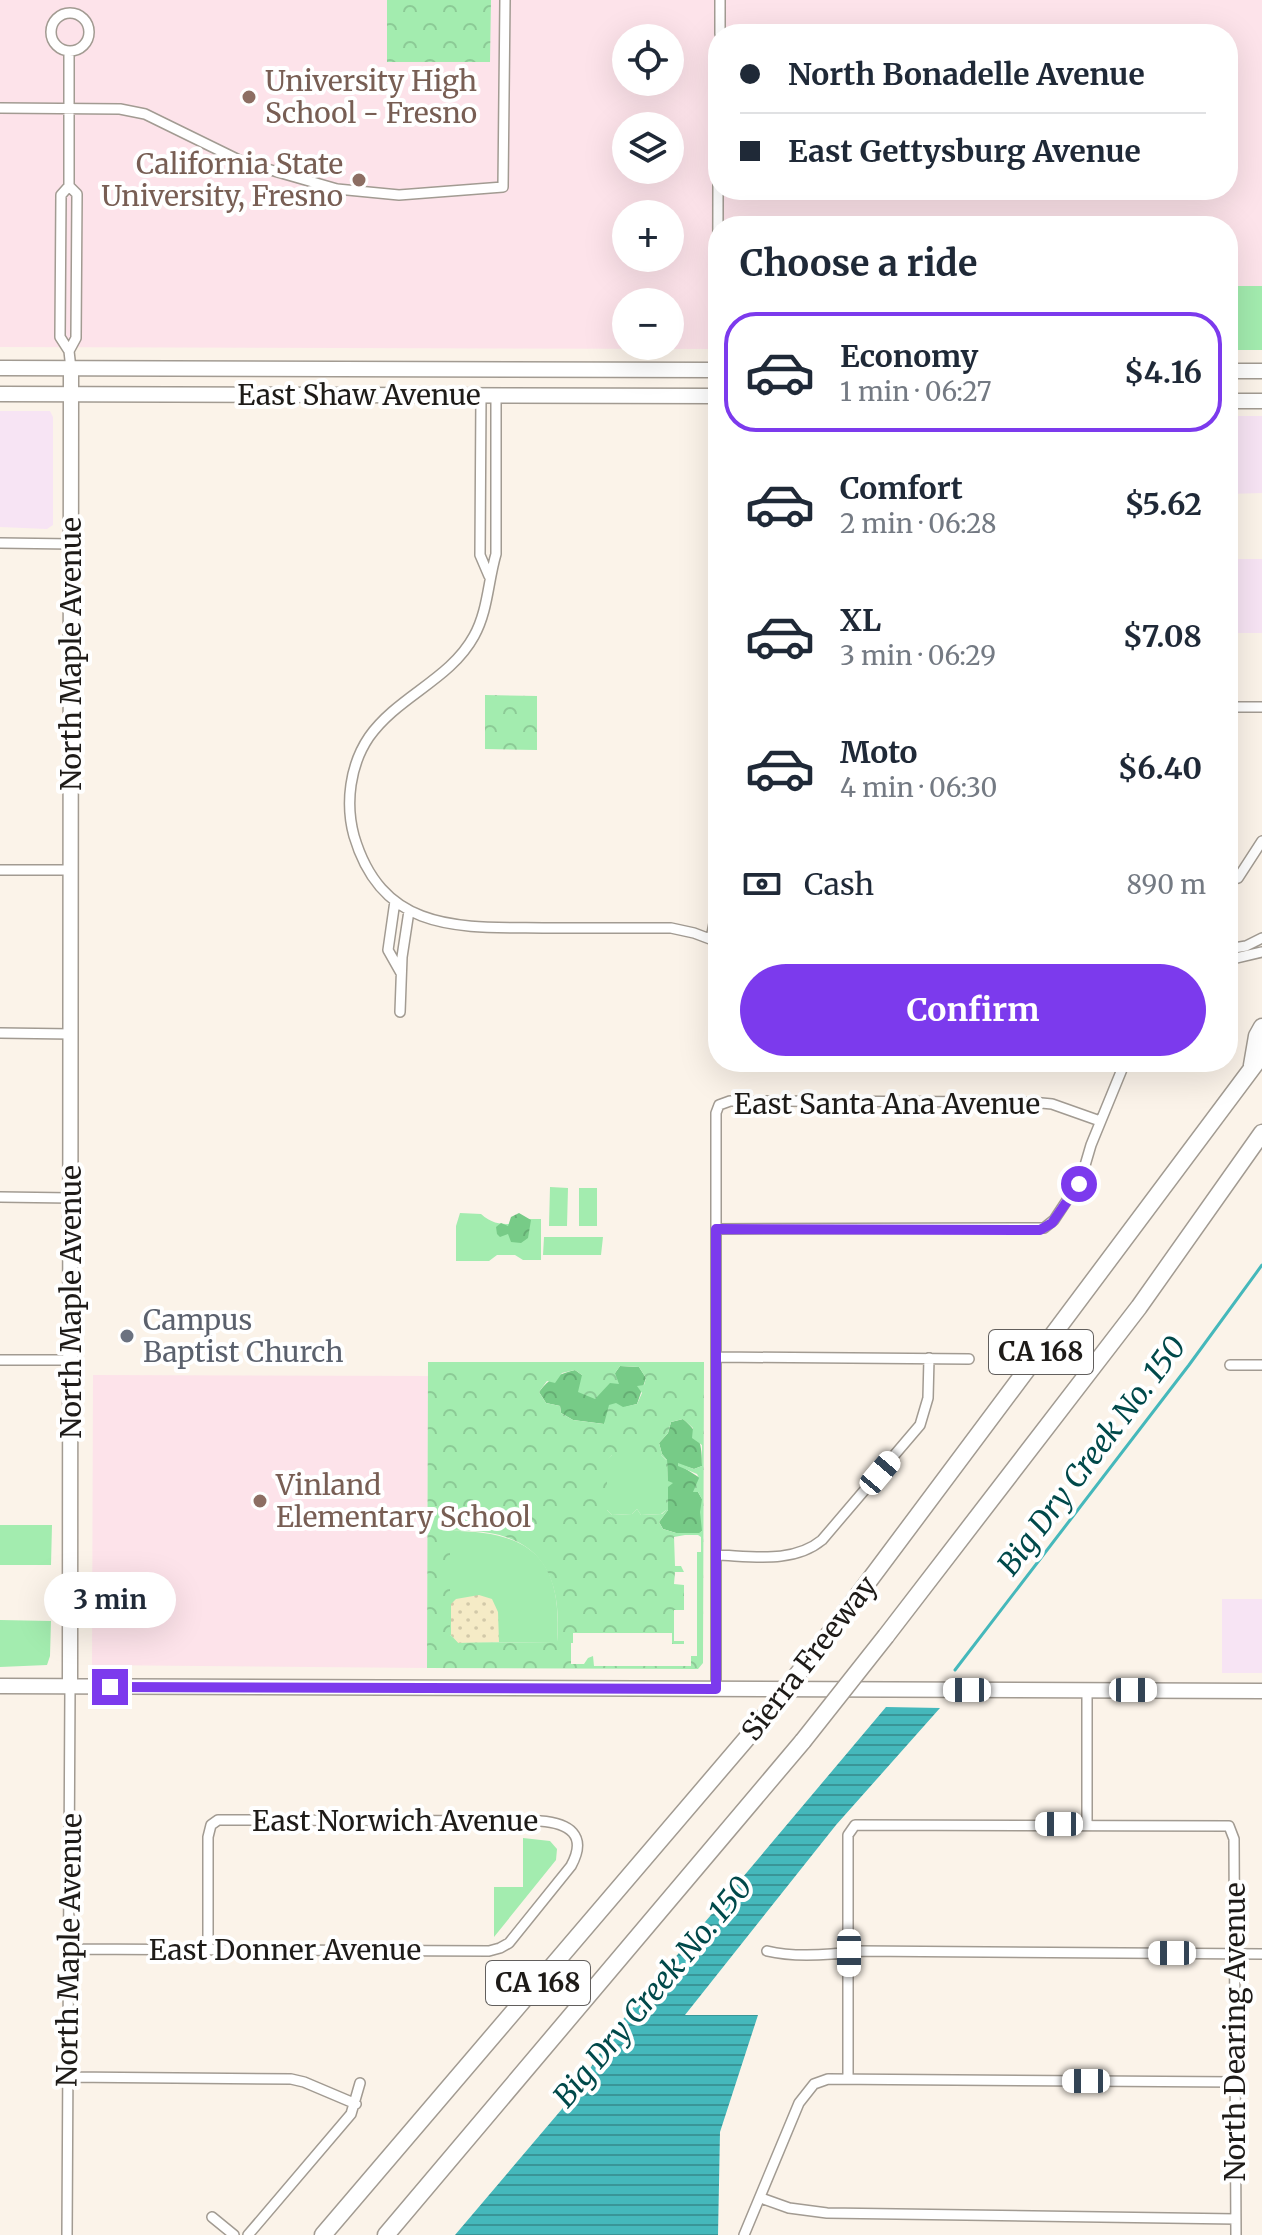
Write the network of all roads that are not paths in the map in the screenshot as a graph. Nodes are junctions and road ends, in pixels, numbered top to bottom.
1 (505, 0) edge
2 (720, 0) edge
3 (720, 24) edge
4 (69, 51) junction
5 (0, 108) edge
6 (70, 109) junction
7 (69, 186) junction
8 (69, 351) junction
9 (0, 368) edge
10 (71, 369) junction
11 (708, 370) edge
12 (1238, 371) edge
13 (1262, 371) edge
14 (0, 394) edge
15 (71, 394) junction
16 (488, 395) junction
17 (708, 396) edge
18 (1238, 401) edge
19 (1262, 401) edge
20 (0, 543) edge
21 (72, 544) junction
22 (489, 576) junction
23 (1238, 707) edge
24 (1262, 707) edge
25 (1262, 841) edge
26 (0, 870) edge
27 (71, 870) junction
28 (1238, 878) edge
29 (395, 901) junction
30 (409, 911) junction
31 (1262, 938) edge
32 (708, 939) edge
33 (1238, 947) edge
34 (1262, 952) edge
35 (1238, 960) edge
36 (401, 973) junction
37 (400, 1012) dead end
38 (1262, 1027) edge
39 (0, 1033) edge
40 (72, 1034) junction
41 (1262, 1055) edge
42 (1251, 1070) junction
43 (1121, 1072) edge
44 (1100, 1121) junction
45 (1262, 1133) edge
46 (0, 1197) edge
47 (71, 1198) junction
48 (716, 1229) junction
49 (716, 1357) junction
50 (929, 1358) junction
51 (969, 1359) dead end
52 (0, 1360) edge
53 (71, 1360) junction
54 (1230, 1365) dead end
55 (1262, 1365) edge
56 (716, 1555) junction
57 (0, 1686) edge
58 (70, 1687) junction
59 (716, 1689) junction
60 (1087, 1690) junction
61 (1262, 1691) edge
62 (1087, 1825) junction
63 (500, 1948) joint
64 (70, 1949) junction
65 (208, 1949) junction
66 (767, 1951) dead end
67 (849, 1953) junction
68 (1234, 1954) junction
69 (1262, 1954) edge
70 (67, 2077) junction
71 (848, 2079) junction
72 (1235, 2082) junction
73 (360, 2083) dead end
74 (356, 2104) junction
75 (761, 2198) junction
76 (212, 2217) dead end
77 (1236, 2219) junction
78 (67, 2235) edge
79 (234, 2235) edge
80 (248, 2235) edge
81 (323, 2235) edge
82 (386, 2235) edge
83 (744, 2235) edge
84 (1236, 2235) edge

1 - 6 street
2 - 3 street
4 - 4 street
4 - 6 street
5 - 6 street
6 - 7 street
7 - 8 street
7 - 8 street
8 - 10 street
9 - 10 street, East Shaw Avenue
10 - 11 street, East Shaw Avenue
10 - 15 street, North Maple Avenue
12 - 13 street
14 - 15 street, East Shaw Avenue
15 - 16 street, East Shaw Avenue
15 - 21 street, North Maple Avenue
16 - 17 street, East Shaw Avenue
16 - 22 street
16 - 22 street
18 - 19 street
20 - 21 street
21 - 27 street, North Maple Avenue
22 - 29 street
23 - 24 street
25 - 28 street
26 - 27 street
27 - 40 street, North Maple Avenue
29 - 30 street
29 - 36 street
30 - 32 street
30 - 36 street
31 - 33 street
34 - 35 street
36 - 37 street
38 - 42 highway
39 - 40 street
40 - 47 street, North Maple Avenue
41 - 42 highway, Sierra Freeway / CA 168
42 - 81 highway, Sierra Freeway / CA 168, bridge
43 - 44 street
44 - 48 street
44 - 48 street, East Santa Ana Avenue
45 - 82 highway, Sierra Freeway / CA 168, bridge
46 - 47 street
47 - 53 street, North Maple Avenue
48 - 49 street
49 - 50 street
49 - 56 street
50 - 51 street
50 - 56 street
52 - 53 street
53 - 58 street, North Maple Avenue
54 - 55 street
56 - 59 street
57 - 58 street
58 - 59 street
58 - 64 street, North Maple Avenue
59 - 60 street
60 - 61 street
60 - 62 street
62 - 67 street
62 - 68 street, North Dearing Avenue
63 - 65 street, East Donner Avenue
63 - 65 street, East Norwich Avenue
64 - 65 street, East Donner Avenue
64 - 70 street, North Maple Avenue
66 - 67 street
67 - 68 street
67 - 71 street
68 - 69 street
68 - 72 street, North Dearing Avenue
70 - 74 street
70 - 78 street, North Maple Avenue
71 - 72 street
71 - 75 street
72 - 77 street, North Dearing Avenue
73 - 74 street
74 - 80 street
75 - 77 street
75 - 83 street
76 - 79 street
77 - 84 street, North Dearing Avenue

